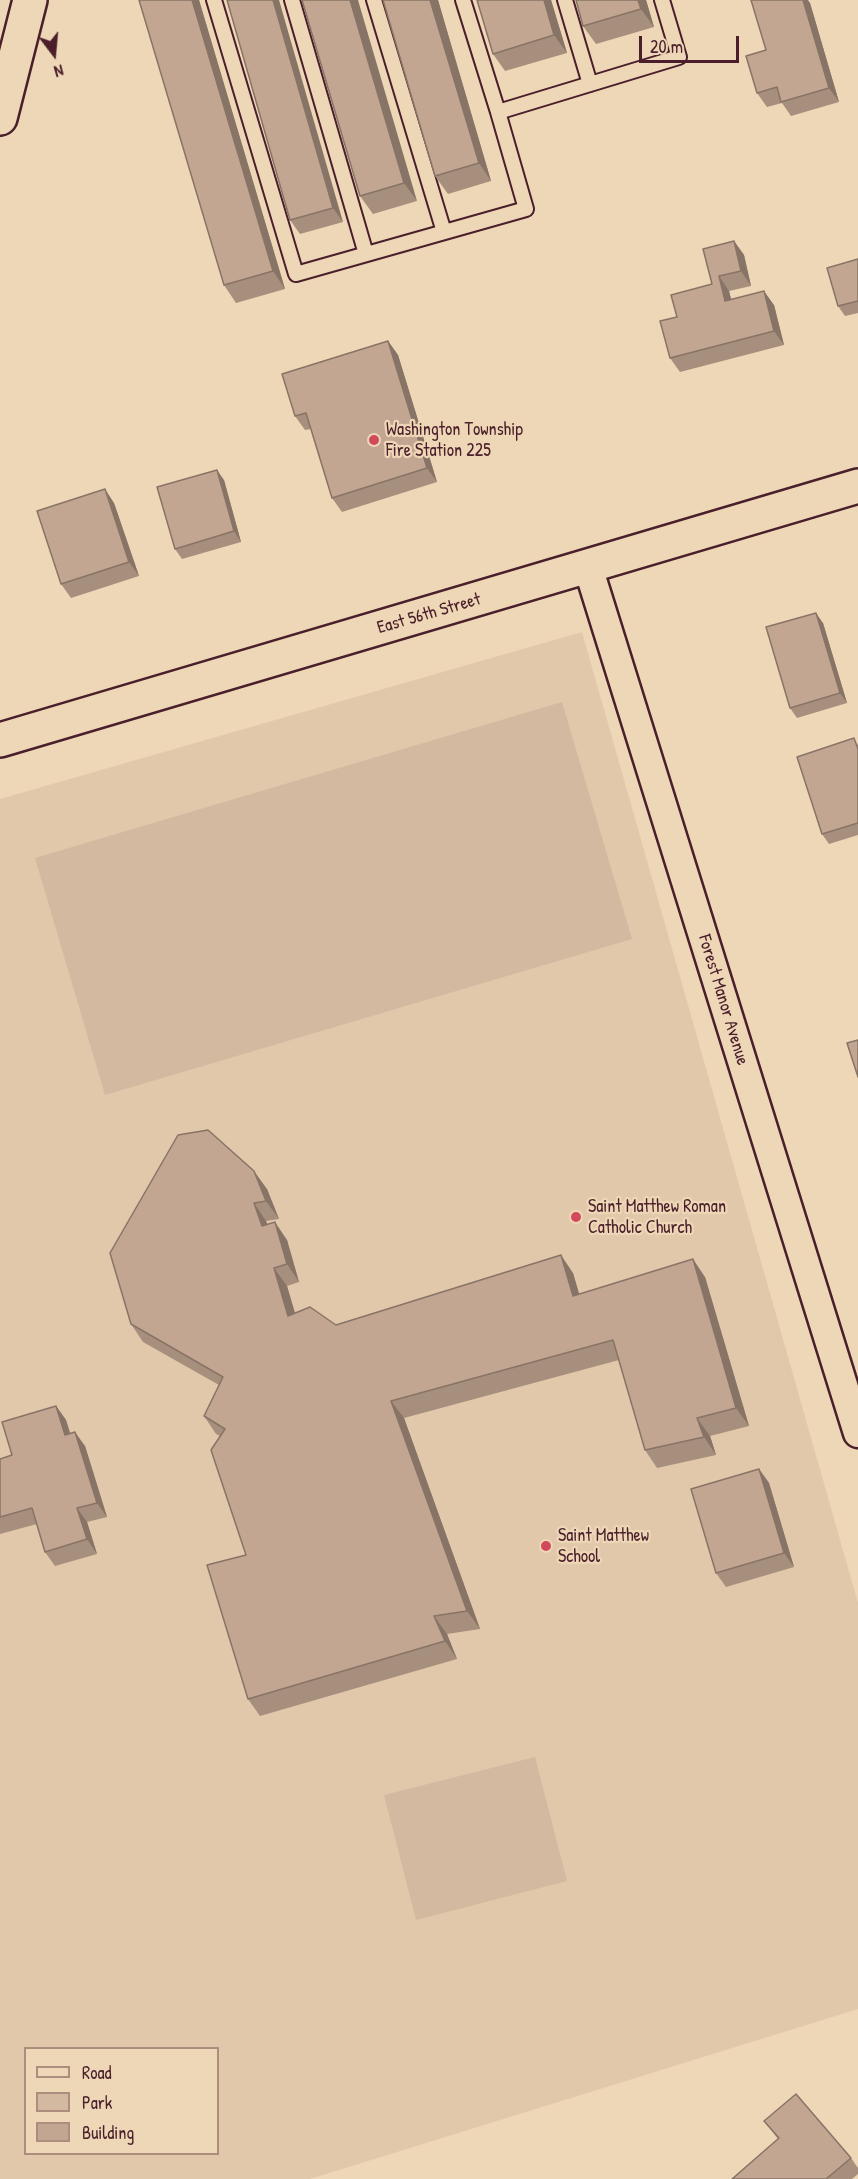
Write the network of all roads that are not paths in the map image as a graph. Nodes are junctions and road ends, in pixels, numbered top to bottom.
1 (30, 0) edge
2 (214, 0) edge
3 (292, 0) edge
4 (374, 0) edge
5 (464, 0) edge
6 (565, 0) edge
7 (662, 0) edge
8 (590, 84) junction
9 (498, 112) junction
10 (0, 118) edge
11 (444, 232) junction
12 (366, 254) junction
13 (858, 486) edge
14 (588, 567) junction
15 (0, 740) edge
16 (858, 1433) edge

1 - 10 street
2 - 12 lane
3 - 12 lane
4 - 11 lane
5 - 9 lane
6 - 8 lane
7 - 8 lane
8 - 9 lane
9 - 11 lane
11 - 12 lane
13 - 14 street, East 56th Street
14 - 15 street, East 56th Street
14 - 16 street, Forest Manor Avenue

